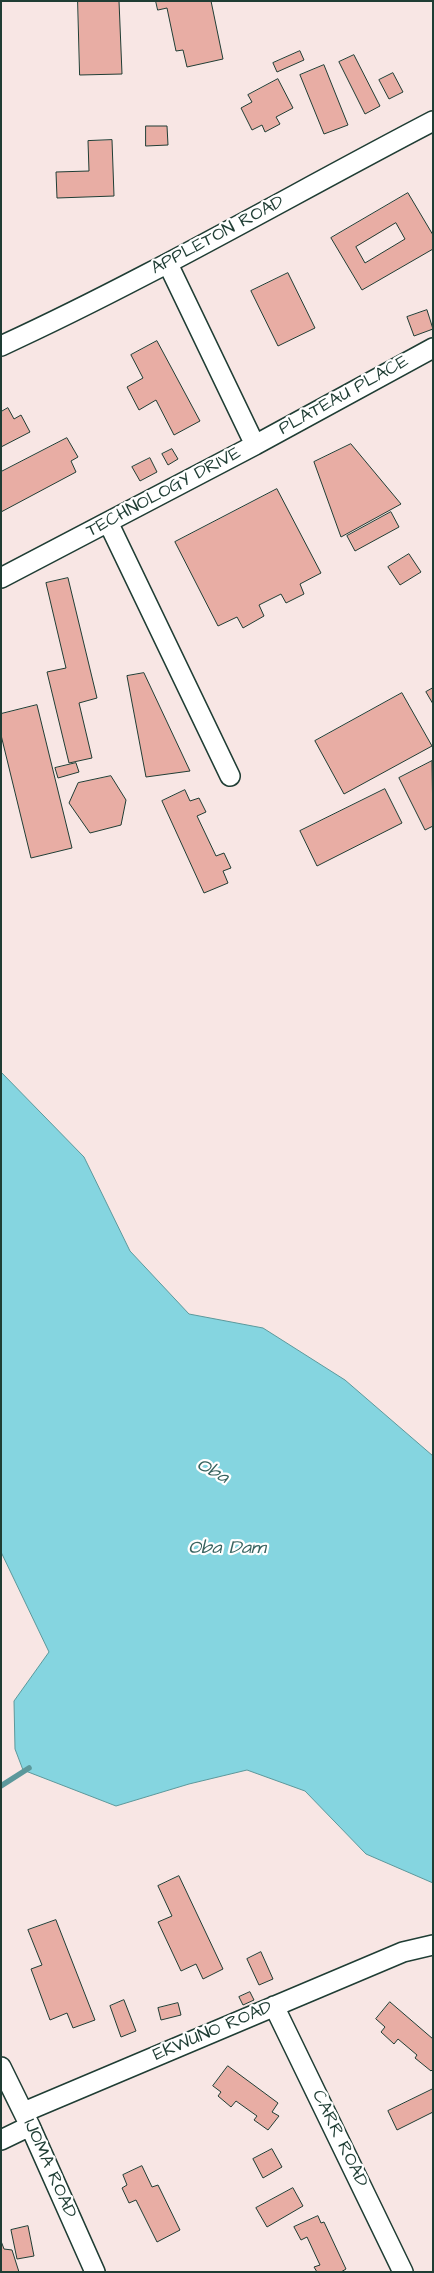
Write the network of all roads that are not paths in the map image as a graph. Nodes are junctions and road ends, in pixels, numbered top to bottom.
1 (433, 121) edge
2 (168, 264) junction
3 (1, 346) edge
4 (433, 348) edge
5 (254, 445) junction
6 (108, 522) junction
7 (1, 578) edge
8 (230, 776) dead end
9 (433, 1945) edge
10 (274, 2006) junction
11 (1, 2067) edge
12 (27, 2119) junction
13 (1, 2140) edge
14 (95, 2272) edge
15 (404, 2272) edge

1 - 2 street, APPLETON ROAD
2 - 3 street, APPLETON ROAD
2 - 5 street, TECHNOLOGY DRIVE
4 - 5 street, PLATEAU PLACE
5 - 6 street, TECHNOLOGY DRIVE
6 - 7 street, TECHNOLOGY DRIVE
6 - 8 street
9 - 10 street, EKWUNO ROAD
10 - 12 street, EKWUNO ROAD
10 - 15 street, CARR ROAD
11 - 12 street, IJOMA ROAD
12 - 13 street, EKWUNO ROAD
12 - 14 street, IJOMA ROAD

